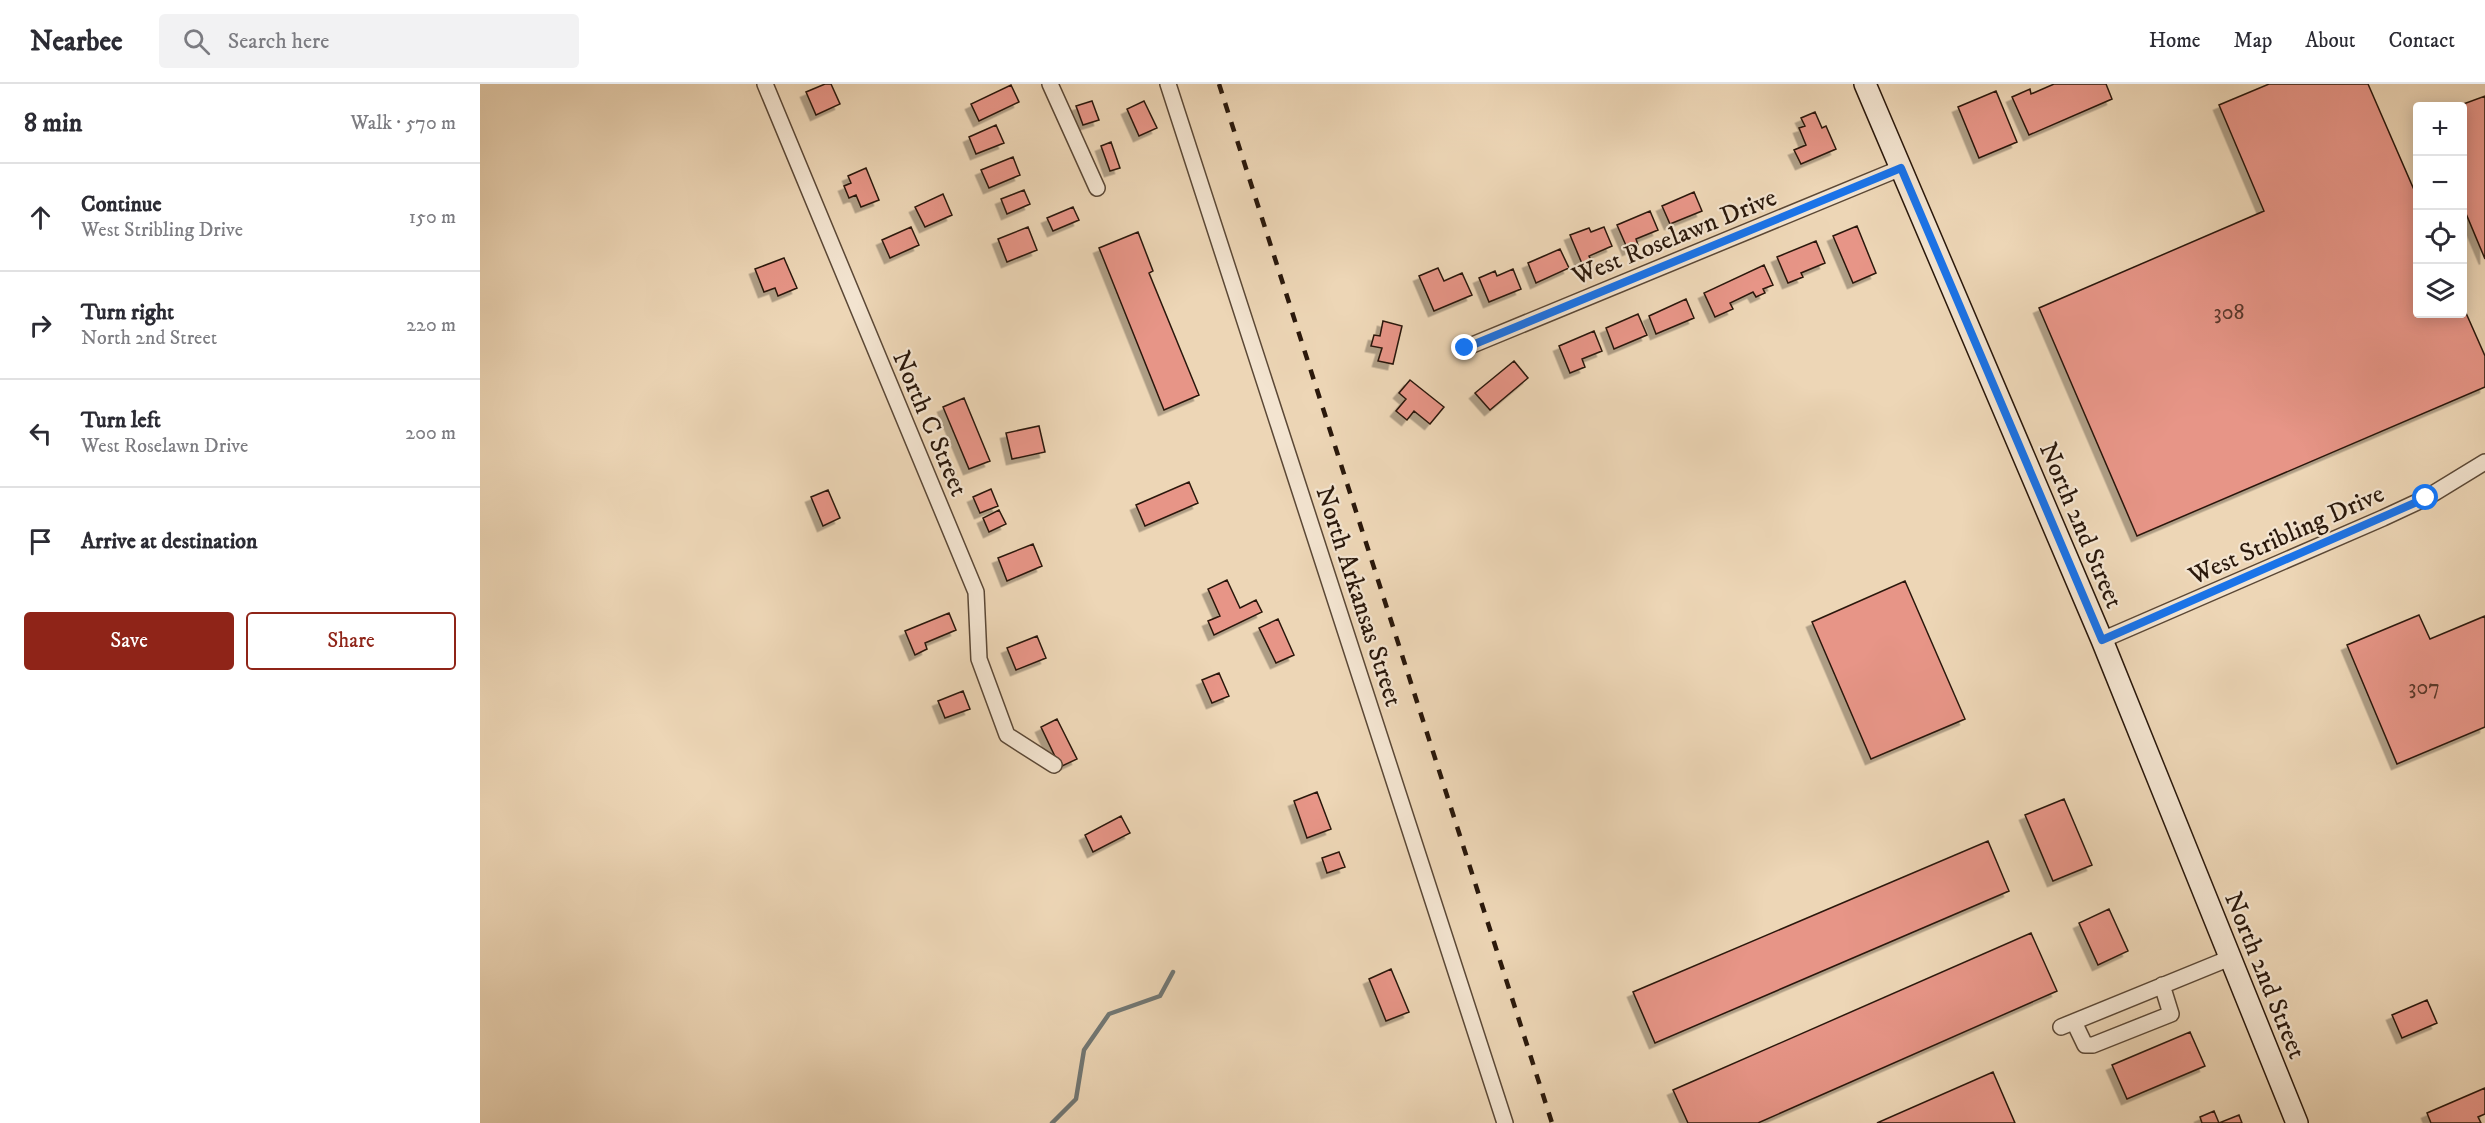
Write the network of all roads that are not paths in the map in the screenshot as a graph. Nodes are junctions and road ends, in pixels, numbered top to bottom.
1 (765, 84) edge
2 (1050, 84) edge
3 (1168, 84) edge
4 (1865, 84) edge
5 (1901, 168) junction
6 (1097, 188) dead end
7 (1465, 348) dead end
8 (2485, 462) edge
9 (2102, 640) junction
10 (1053, 765) dead end
11 (2230, 958) junction
12 (2162, 986) junction
13 (1505, 1123) edge
14 (2297, 1123) edge

1 - 10 street, North C Street
2 - 6 street
3 - 13 street, North Arkansas Street
4 - 5 main road, North 2nd Street
5 - 7 street, West Roselawn Drive
5 - 9 main road, North 2nd Street
8 - 9 street, West Stribling Drive
9 - 11 main road, North 2nd Street
11 - 12 street
11 - 14 main road, North 2nd Street
12 - 12 street

